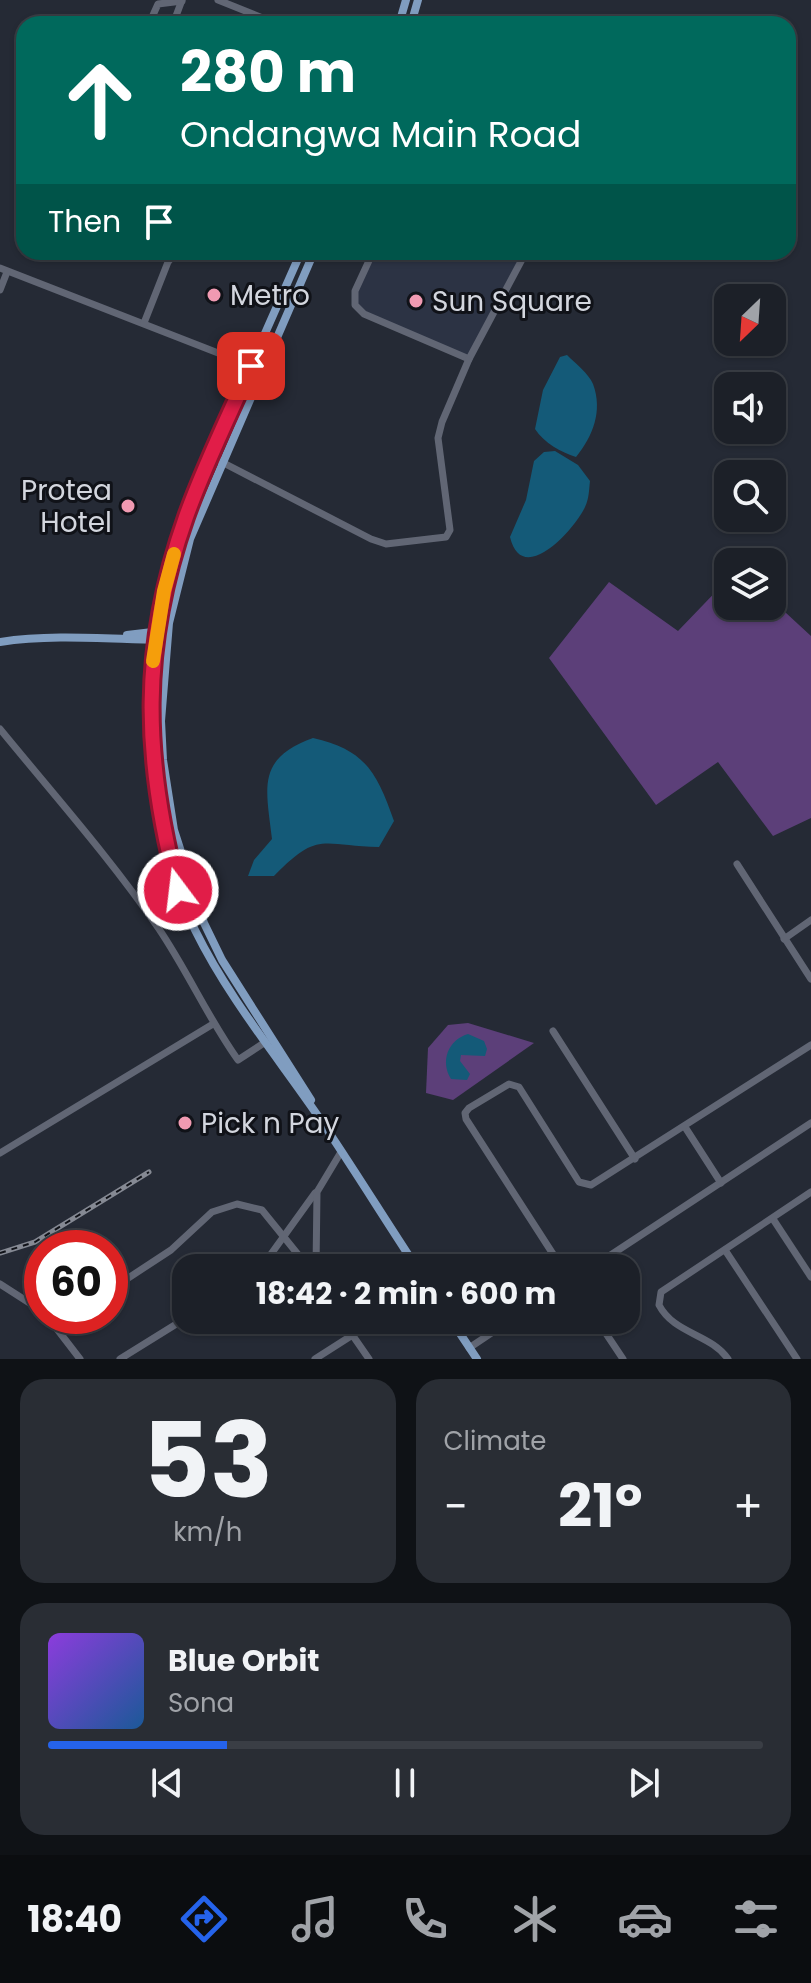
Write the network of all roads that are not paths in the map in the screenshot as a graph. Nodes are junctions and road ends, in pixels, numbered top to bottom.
1 (182, 0) edge
2 (218, 0) edge
3 (153, 16) edge
4 (258, 16) edge
5 (170, 260) edge
6 (297, 260) edge
7 (310, 260) edge
8 (369, 260) edge
9 (522, 260) edge
10 (4, 270) edge
11 (0, 290) edge
12 (144, 323) junction
13 (469, 359) junction
14 (251, 366) junction
15 (262, 370) junction
16 (212, 457) junction
17 (222, 462) junction
18 (156, 635) junction
19 (167, 636) junction
20 (0, 642) edge
21 (0, 729) edge
22 (737, 864) dead end
23 (811, 920) edge
24 (784, 939) junction
25 (811, 979) edge
26 (213, 1024) junction
27 (553, 1031) dead end
28 (268, 1040) junction
29 (811, 1045) edge
30 (811, 1123) edge
31 (685, 1127) junction
32 (341, 1152) junction
33 (0, 1153) edge
34 (635, 1159) junction
35 (721, 1183) junction
36 (317, 1192) junction
37 (811, 1192) edge
38 (773, 1219) junction
39 (283, 1237) junction
40 (725, 1250) junction
41 (271, 1254) edge
42 (297, 1254) edge
43 (316, 1254) edge
44 (408, 1254) edge
45 (553, 1254) edge
46 (612, 1254) edge
47 (811, 1277) edge
48 (128, 1278) edge
49 (0, 1284) edge
50 (24, 1299) edge
51 (172, 1327) edge
52 (61, 1334) edge
53 (460, 1334) edge
54 (490, 1334) edge
55 (606, 1334) edge
56 (352, 1335) joint
57 (469, 1348) junction
58 (80, 1359) edge
59 (120, 1359) edge
60 (315, 1359) edge
61 (369, 1359) edge
62 (477, 1359) edge
63 (623, 1359) edge
64 (728, 1359) edge
65 (797, 1359) edge

1 - 3 street
2 - 4 street
5 - 12 street
6 - 14 main road
7 - 15 main road
8 - 13 street
9 - 13 street
10 - 11 street
10 - 12 street
12 - 14 street
13 - 17 street
14 - 15 street
14 - 16 main road
15 - 17 main road
16 - 17 street
16 - 18 main road
17 - 19 main road
18 - 19 main road
18 - 20 main road
18 - 28 main road
19 - 28 main road
21 - 26 street
22 - 24 street
23 - 24 street
24 - 25 street
26 - 28 street
26 - 33 street
27 - 34 street
28 - 32 main road
29 - 31 street
30 - 35 street
31 - 34 street
31 - 35 street
32 - 36 street
32 - 44 main road
34 - 45 street
35 - 46 street
36 - 39 street
36 - 43 street
37 - 38 street
38 - 40 street
38 - 47 street
39 - 41 street
39 - 42 street
39 - 48 street
40 - 64 street
40 - 65 street
49 - 50 street
51 - 59 street
52 - 58 street
53 - 57 main road
54 - 57 street
55 - 63 street
56 - 60 street
56 - 61 street
57 - 62 main road

